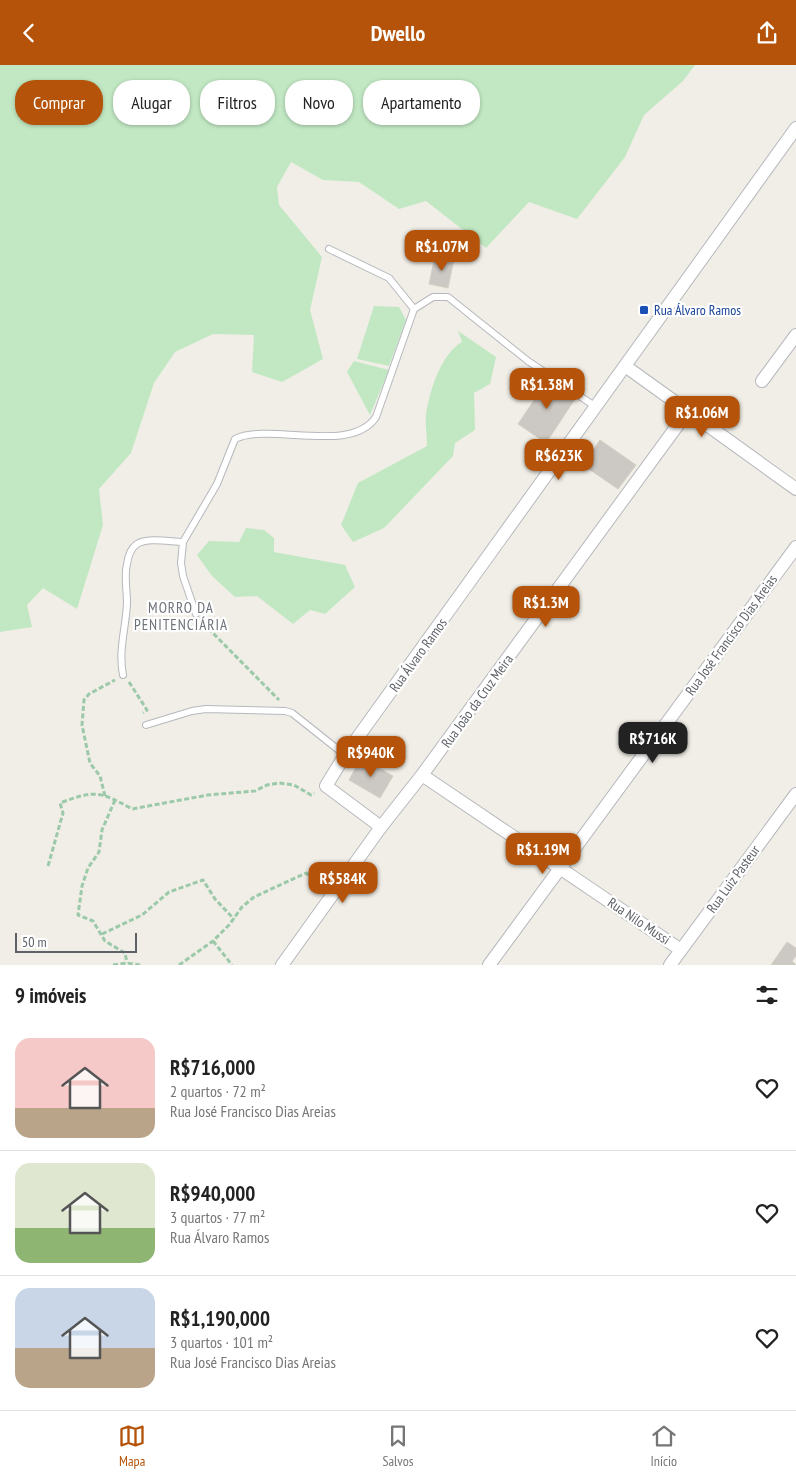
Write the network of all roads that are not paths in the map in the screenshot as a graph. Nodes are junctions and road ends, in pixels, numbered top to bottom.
1 (796, 128) edge
2 (329, 249) dead end
3 (414, 309) junction
4 (796, 335) edge
5 (625, 366) junction
6 (762, 381) dead end
7 (596, 407) junction
8 (688, 411) junction
9 (796, 487) edge
10 (183, 542) junction
11 (796, 547) edge
12 (196, 614) road end
13 (123, 675) road end
14 (146, 725) road end
15 (346, 755) junction
16 (422, 775) junction
17 (796, 794) edge
18 (381, 827) junction
19 (559, 868) junction
20 (681, 950) junction
21 (282, 965) edge
22 (489, 965) edge
23 (670, 965) edge

1 - 5 street, Rua Álvaro Ramos
2 - 3 lane
3 - 7 lane
3 - 10 lane
4 - 6 street
5 - 7 street, Rua Álvaro Ramos
5 - 8 street
7 - 15 street, Rua Álvaro Ramos
8 - 9 street
8 - 16 street, Rua João da Cruz Meira
10 - 12 lane
10 - 13 lane
11 - 19 street, Rua José Francisco Dias Areias
14 - 15 lane
15 - 18 street, Rua Álvaro Ramos
16 - 18 street, Rua João da Cruz Meira
16 - 19 street, Rua Nilo Mussi
17 - 20 street, Rua Luiz Pasteur
18 - 21 street, Rua João da Cruz Meira
19 - 20 street, Rua Nilo Mussi
19 - 22 street, Rua José Francisco Dias Areias
20 - 23 street, Rua Luiz Pasteur

